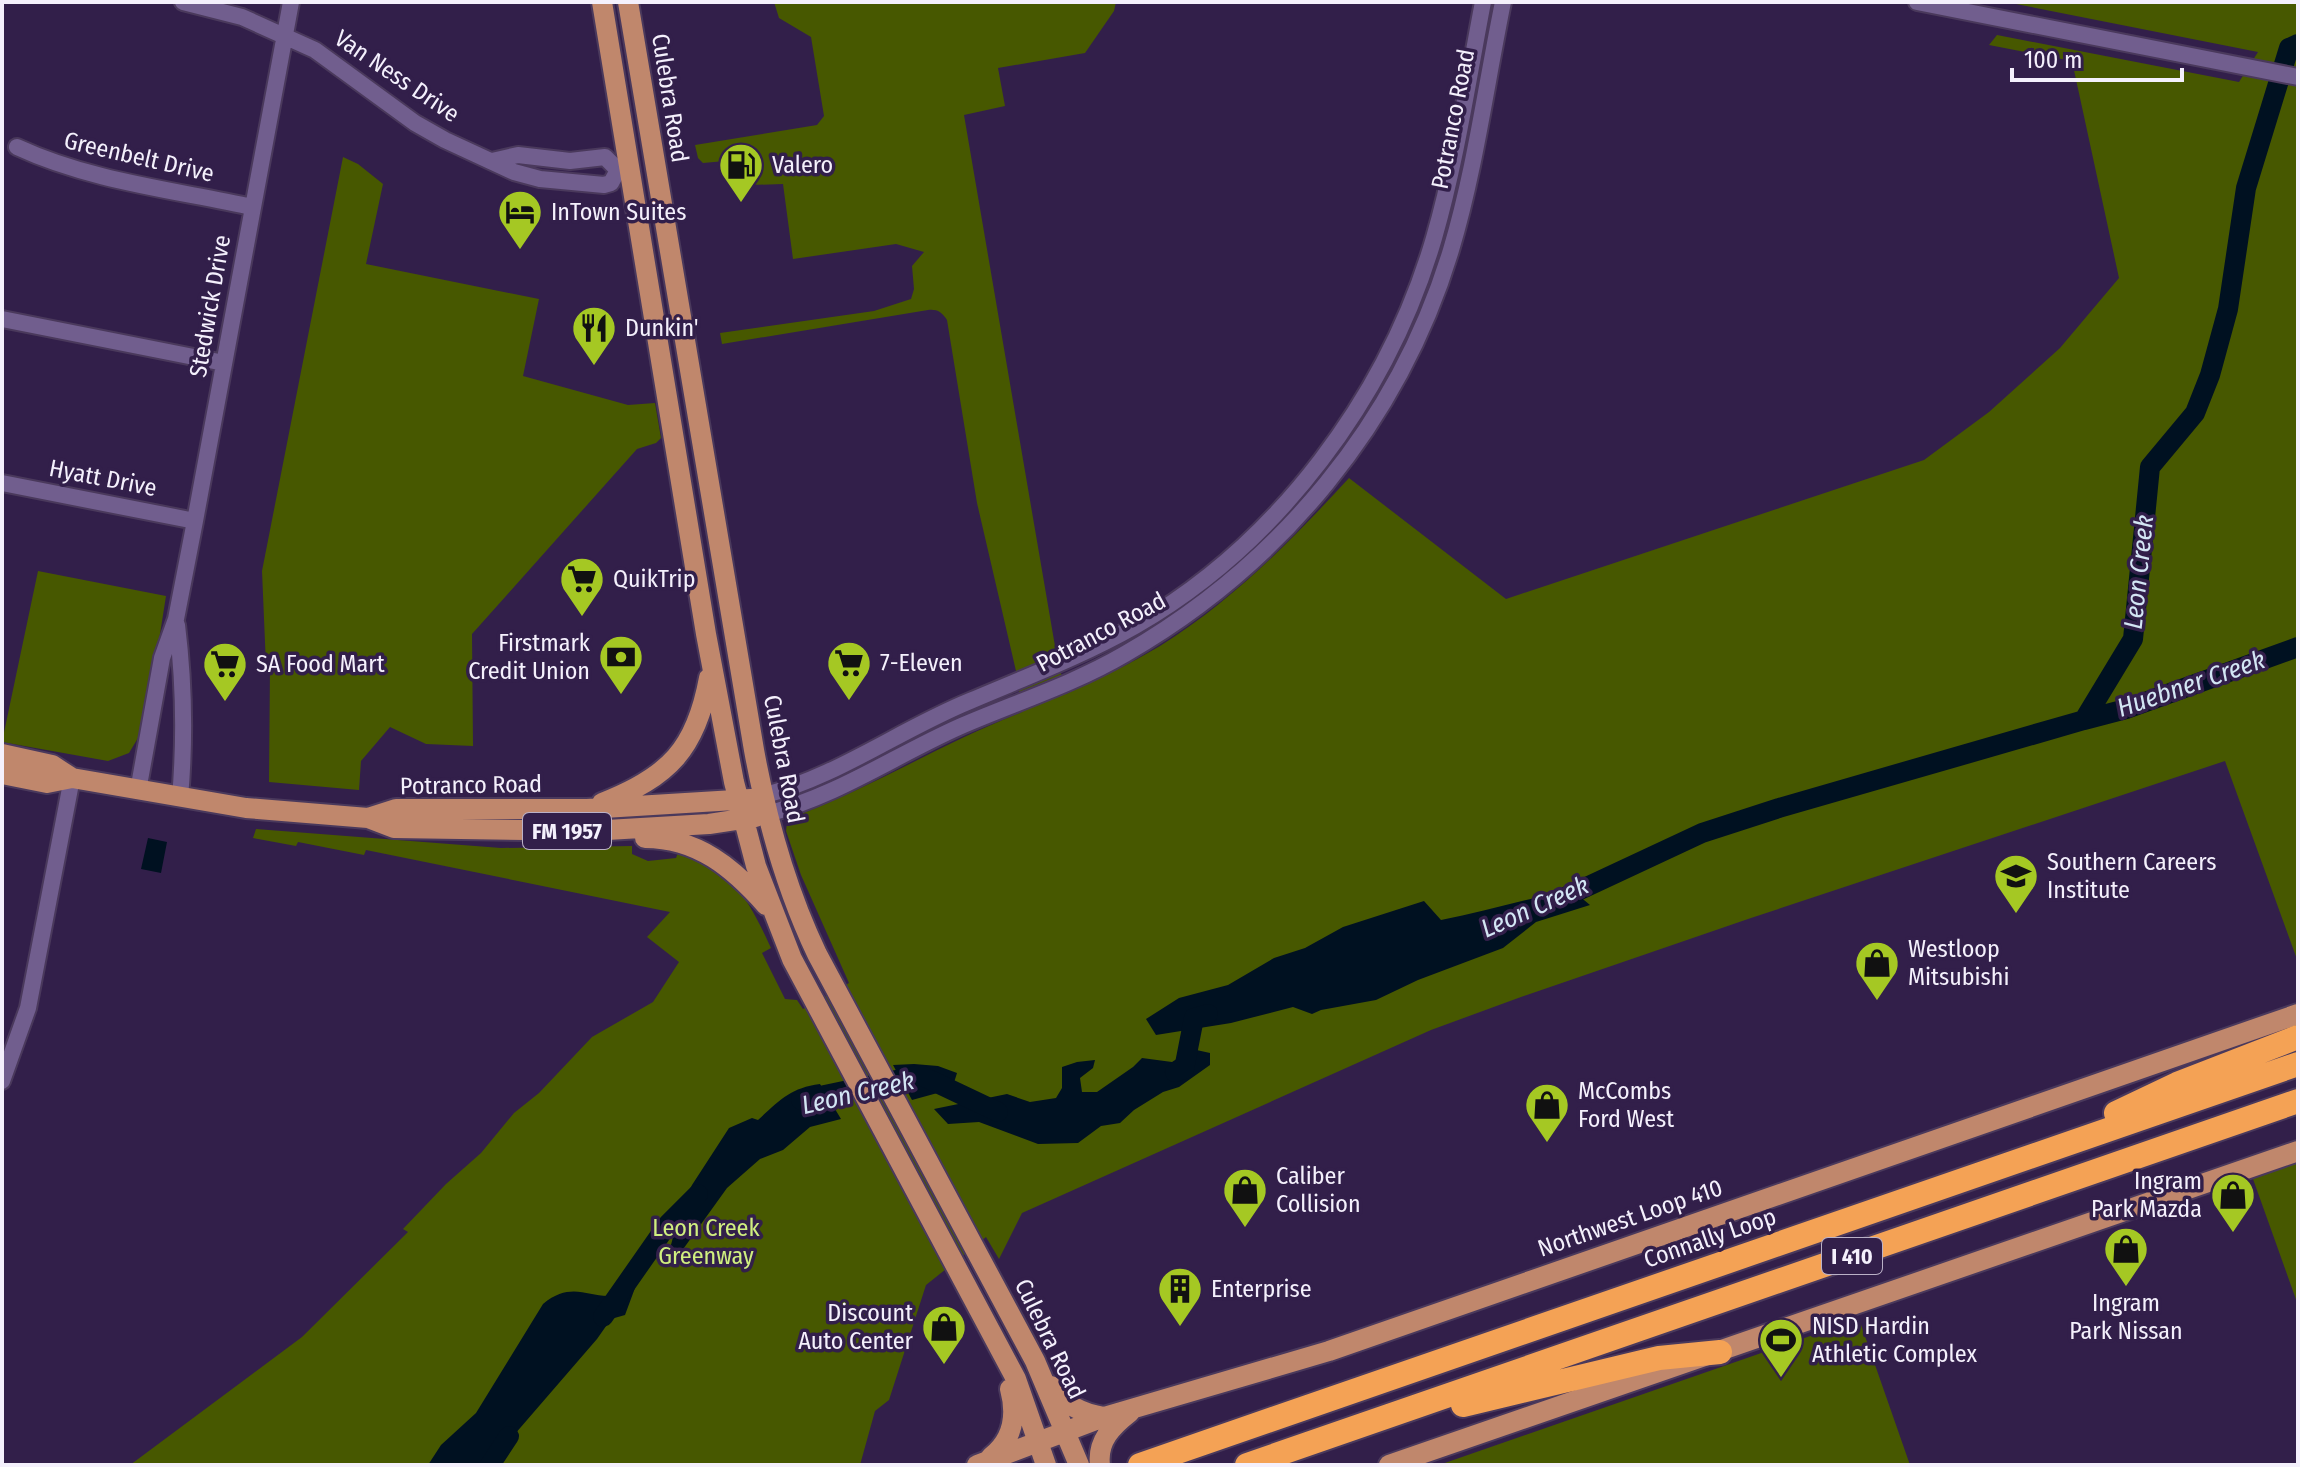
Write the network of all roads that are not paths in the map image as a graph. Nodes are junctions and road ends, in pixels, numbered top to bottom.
1 (183, 2) edge
2 (291, 2) edge
3 (602, 2) edge
4 (628, 2) edge
5 (1483, 2) edge
6 (1503, 2) edge
7 (1917, 2) edge
8 (285, 36) junction
9 (2298, 77) edge
10 (1455, 144) junction
11 (17, 147) dead end
12 (1475, 148) junction
13 (492, 161) junction
14 (654, 166) junction
15 (624, 169) junction
16 (252, 207) junction
17 (2, 319) edge
18 (224, 363) junction
19 (2, 483) edge
20 (195, 521) junction
21 (1263, 525) junction
22 (1277, 540) junction
23 (176, 619) junction
24 (1083, 654) junction
25 (712, 662) junction
26 (1092, 672) junction
27 (2, 754) edge
28 (2, 774) edge
29 (72, 778) junction
30 (138, 791) junction
31 (180, 798) junction
32 (764, 805) junction
33 (587, 809) junction
34 (740, 810) junction
35 (368, 818) junction
36 (590, 831) junction
37 (773, 914) junction
38 (2298, 1014) edge
39 (2298, 1037) edge
40 (2298, 1064) edge
41 (2, 1081) edge
42 (2298, 1101) edge
43 (2298, 1151) edge
44 (2005, 1165) junction
45 (998, 1347) junction
46 (1720, 1352) junction
47 (1040, 1372) junction
48 (1133, 1409) junction
49 (1405, 1410) junction
50 (1104, 1417) junction
51 (1065, 1431) junction
52 (1038, 1441) junction
53 (977, 1465) edge
54 (1046, 1465) edge
55 (1079, 1465) edge
56 (1100, 1465) edge
57 (1140, 1465) edge
58 (1247, 1465) edge
59 (1389, 1465) edge

1 - 8 street, Van Ness Drive
2 - 8 street, Stedwick Drive
3 - 15 main road, Culebra Road
4 - 14 main road, Culebra Road
5 - 10 street, Potranco Road
6 - 12 street, Potranco Road
7 - 9 street
8 - 13 street, Van Ness Drive
8 - 16 street, Stedwick Drive
10 - 12 street
10 - 21 street, Potranco Road
11 - 16 street, Greenbelt Drive
12 - 22 street, Potranco Road
13 - 15 street, Van Ness Drive
13 - 15 street, Van Ness Drive
14 - 15 street
14 - 32 main road, Culebra Road
15 - 25 main road, Culebra Road
16 - 18 street, Stedwick Drive
17 - 18 street
18 - 20 street, Stedwick Drive
19 - 20 street, Hyatt Drive
20 - 23 street, Stedwick Drive
21 - 22 street
21 - 24 street, Potranco Road
22 - 26 street, Potranco Road
23 - 30 street, Stedwick Drive
23 - 31 street, Stedwick Drive
24 - 26 street
24 - 32 street, Potranco Road
25 - 33 main road
25 - 34 main road, Culebra Road
26 - 32 street, Potranco Road
27 - 29 main road, FM 1957
28 - 29 main road, FM 1957
29 - 30 main road, FM 1957
29 - 41 street
30 - 31 main road, FM 1957
31 - 35 main road, FM 1957
32 - 34 main road, Potranco Road / FM 1957
32 - 47 main road, Culebra Road
33 - 34 main road, Potranco Road / FM 1957
33 - 35 main road, Potranco Road / FM 1957
34 - 36 main road, Potranco Road / FM 1957
34 - 37 main road, Culebra Road
35 - 36 main road, Potranco Road / FM 1957
36 - 37 main road
37 - 45 main road, Culebra Road
38 - 48 main road, Northwest Loop 410
39 - 44 highway
40 - 44 highway, Connally Loop / I 410
42 - 49 highway, I 410
43 - 46 main road
44 - 57 highway, Connally Loop / I 410
45 - 52 main road, Culebra Road
45 - 53 main road
46 - 49 highway
46 - 59 main road
47 - 50 main road
47 - 51 main road, Culebra Road
48 - 50 main road, Northwest Loop 410
48 - 56 main road
49 - 58 highway, I 410
50 - 51 main road, Northwest Loop 410
51 - 52 main road, Northwest Loop 410
51 - 55 main road, Culebra Road
52 - 53 main road, Northwest Loop 410
52 - 54 main road, Culebra Road

